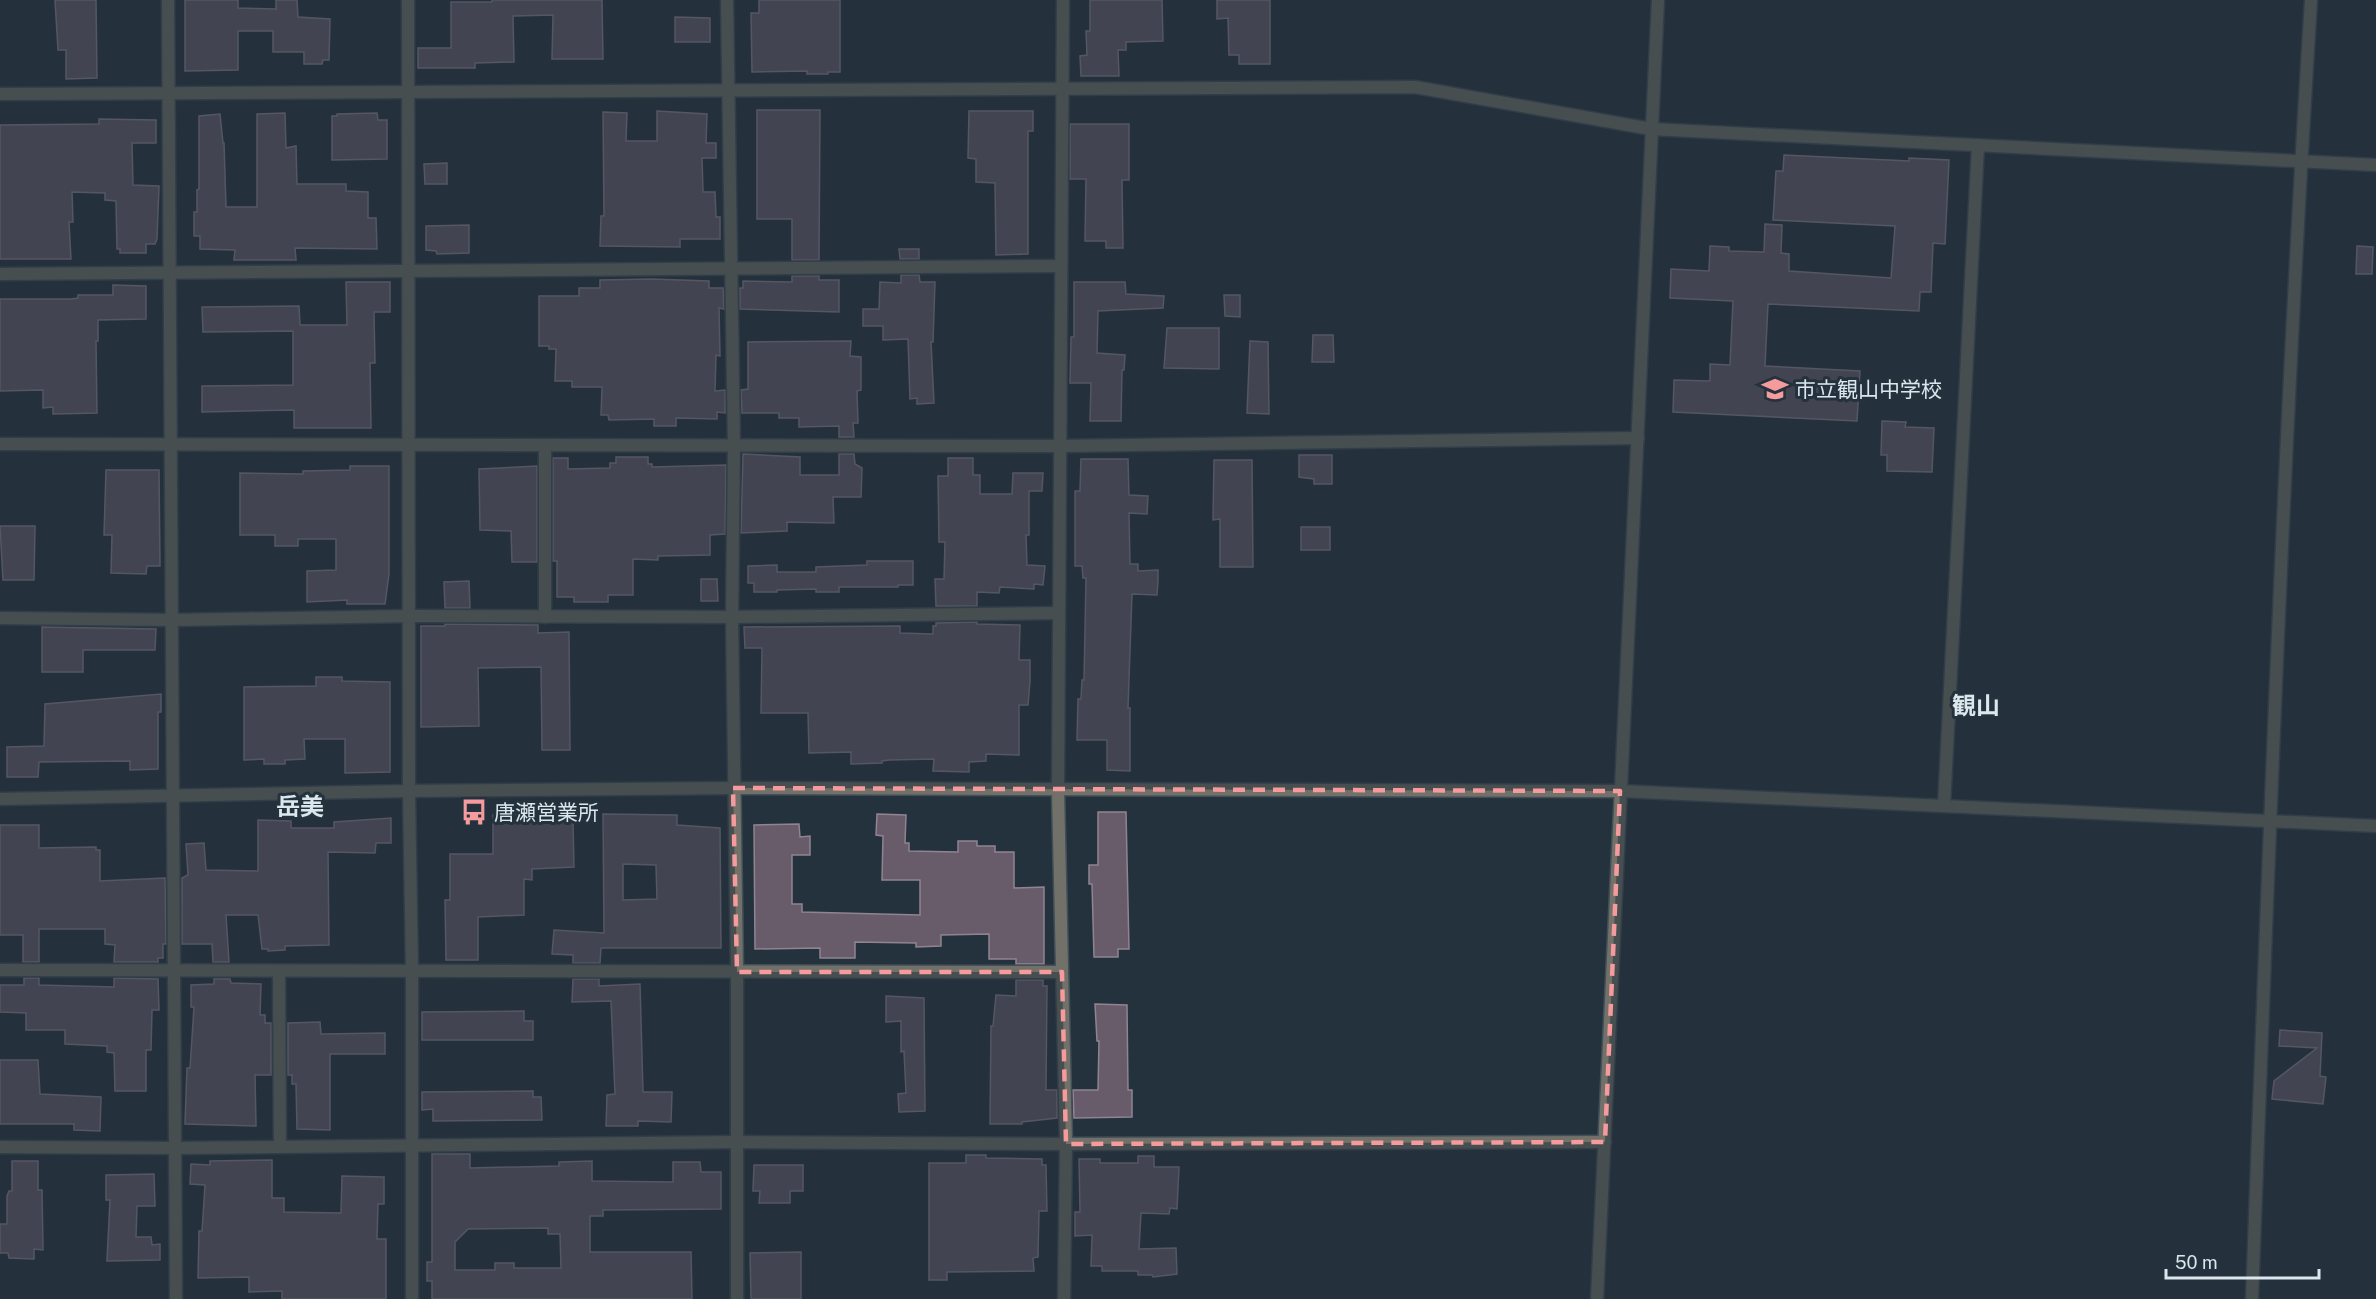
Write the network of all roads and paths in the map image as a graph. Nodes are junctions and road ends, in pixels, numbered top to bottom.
1 (168, 0) edge
2 (408, 0) edge
3 (727, 0) edge
4 (1063, 0) edge
5 (1658, 0) edge
6 (2311, 0) edge
7 (1062, 88) junction
8 (729, 89) junction
9 (407, 91) junction
10 (169, 92) junction
11 (0, 94) edge
12 (1651, 129) junction
13 (1978, 145) junction
14 (2301, 162) junction
15 (2376, 165) edge
16 (1061, 266) junction
17 (730, 268) junction
18 (407, 269) junction
19 (170, 272) junction
20 (0, 274) edge
21 (1638, 438) junction
22 (0, 444) edge
23 (172, 445) junction
24 (408, 446) junction
25 (545, 446) junction
26 (734, 446) junction
27 (1060, 446) junction
28 (1059, 613) junction
29 (409, 616) junction
30 (545, 616) junction
31 (732, 617) junction
32 (0, 618) edge
33 (173, 620) junction
34 (733, 788) junction
35 (410, 791) junction
36 (1058, 791) junction
37 (1620, 791) junction
38 (174, 796) junction
39 (0, 799) edge
40 (1944, 806) junction
41 (2269, 821) junction
42 (2376, 826) edge
43 (0, 970) edge
44 (175, 971) junction
45 (279, 971) junction
46 (412, 971) junction
47 (737, 972) junction
48 (1062, 972) junction
49 (737, 1142) junction
50 (1605, 1142) junction
51 (1066, 1144) junction
52 (411, 1145) junction
53 (280, 1146) junction
54 (0, 1147) edge
55 (176, 1148) junction
56 (176, 1299) edge
57 (412, 1299) edge
58 (737, 1299) edge
59 (1064, 1299) edge
60 (1597, 1299) edge
61 (2252, 1299) edge

1 - 10 street
2 - 9 street
3 - 8 street
4 - 7 street
5 - 12 street
6 - 14 street
7 - 8 street
7 - 12 street
7 - 16 street
8 - 9 street
8 - 17 street
9 - 10 street
9 - 18 street
10 - 11 street
10 - 19 street
12 - 13 street
12 - 21 street
13 - 14 street
13 - 40 street
14 - 15 street
14 - 41 street
16 - 17 street
16 - 27 street
17 - 18 street
17 - 26 street
18 - 19 street
18 - 24 street
19 - 20 street
19 - 23 street
21 - 27 street
21 - 37 street
22 - 23 street
23 - 24 street
23 - 33 street
24 - 25 street
24 - 29 street
25 - 26 street
25 - 30 street
26 - 27 street
26 - 31 street
27 - 28 street
28 - 31 street
28 - 36 street
29 - 30 street
29 - 33 street
29 - 35 street
30 - 31 street
31 - 34 street
32 - 33 street
33 - 38 street
34 - 35 street
34 - 36 street
34 - 47 street
35 - 38 street
35 - 46 street
36 - 37 street
36 - 48 street
37 - 40 street
37 - 50 street
38 - 39 street
38 - 44 street
40 - 41 street
41 - 42 street
41 - 61 street
43 - 44 street
44 - 45 street
44 - 55 street
45 - 46 street
45 - 53 street
46 - 47 street
46 - 52 street
47 - 48 street
47 - 49 street
48 - 51 street
49 - 51 street
49 - 52 street
49 - 58 street
50 - 51 street
50 - 60 street
51 - 59 street
52 - 53 street
52 - 57 street
53 - 55 street
54 - 55 street
55 - 56 street

